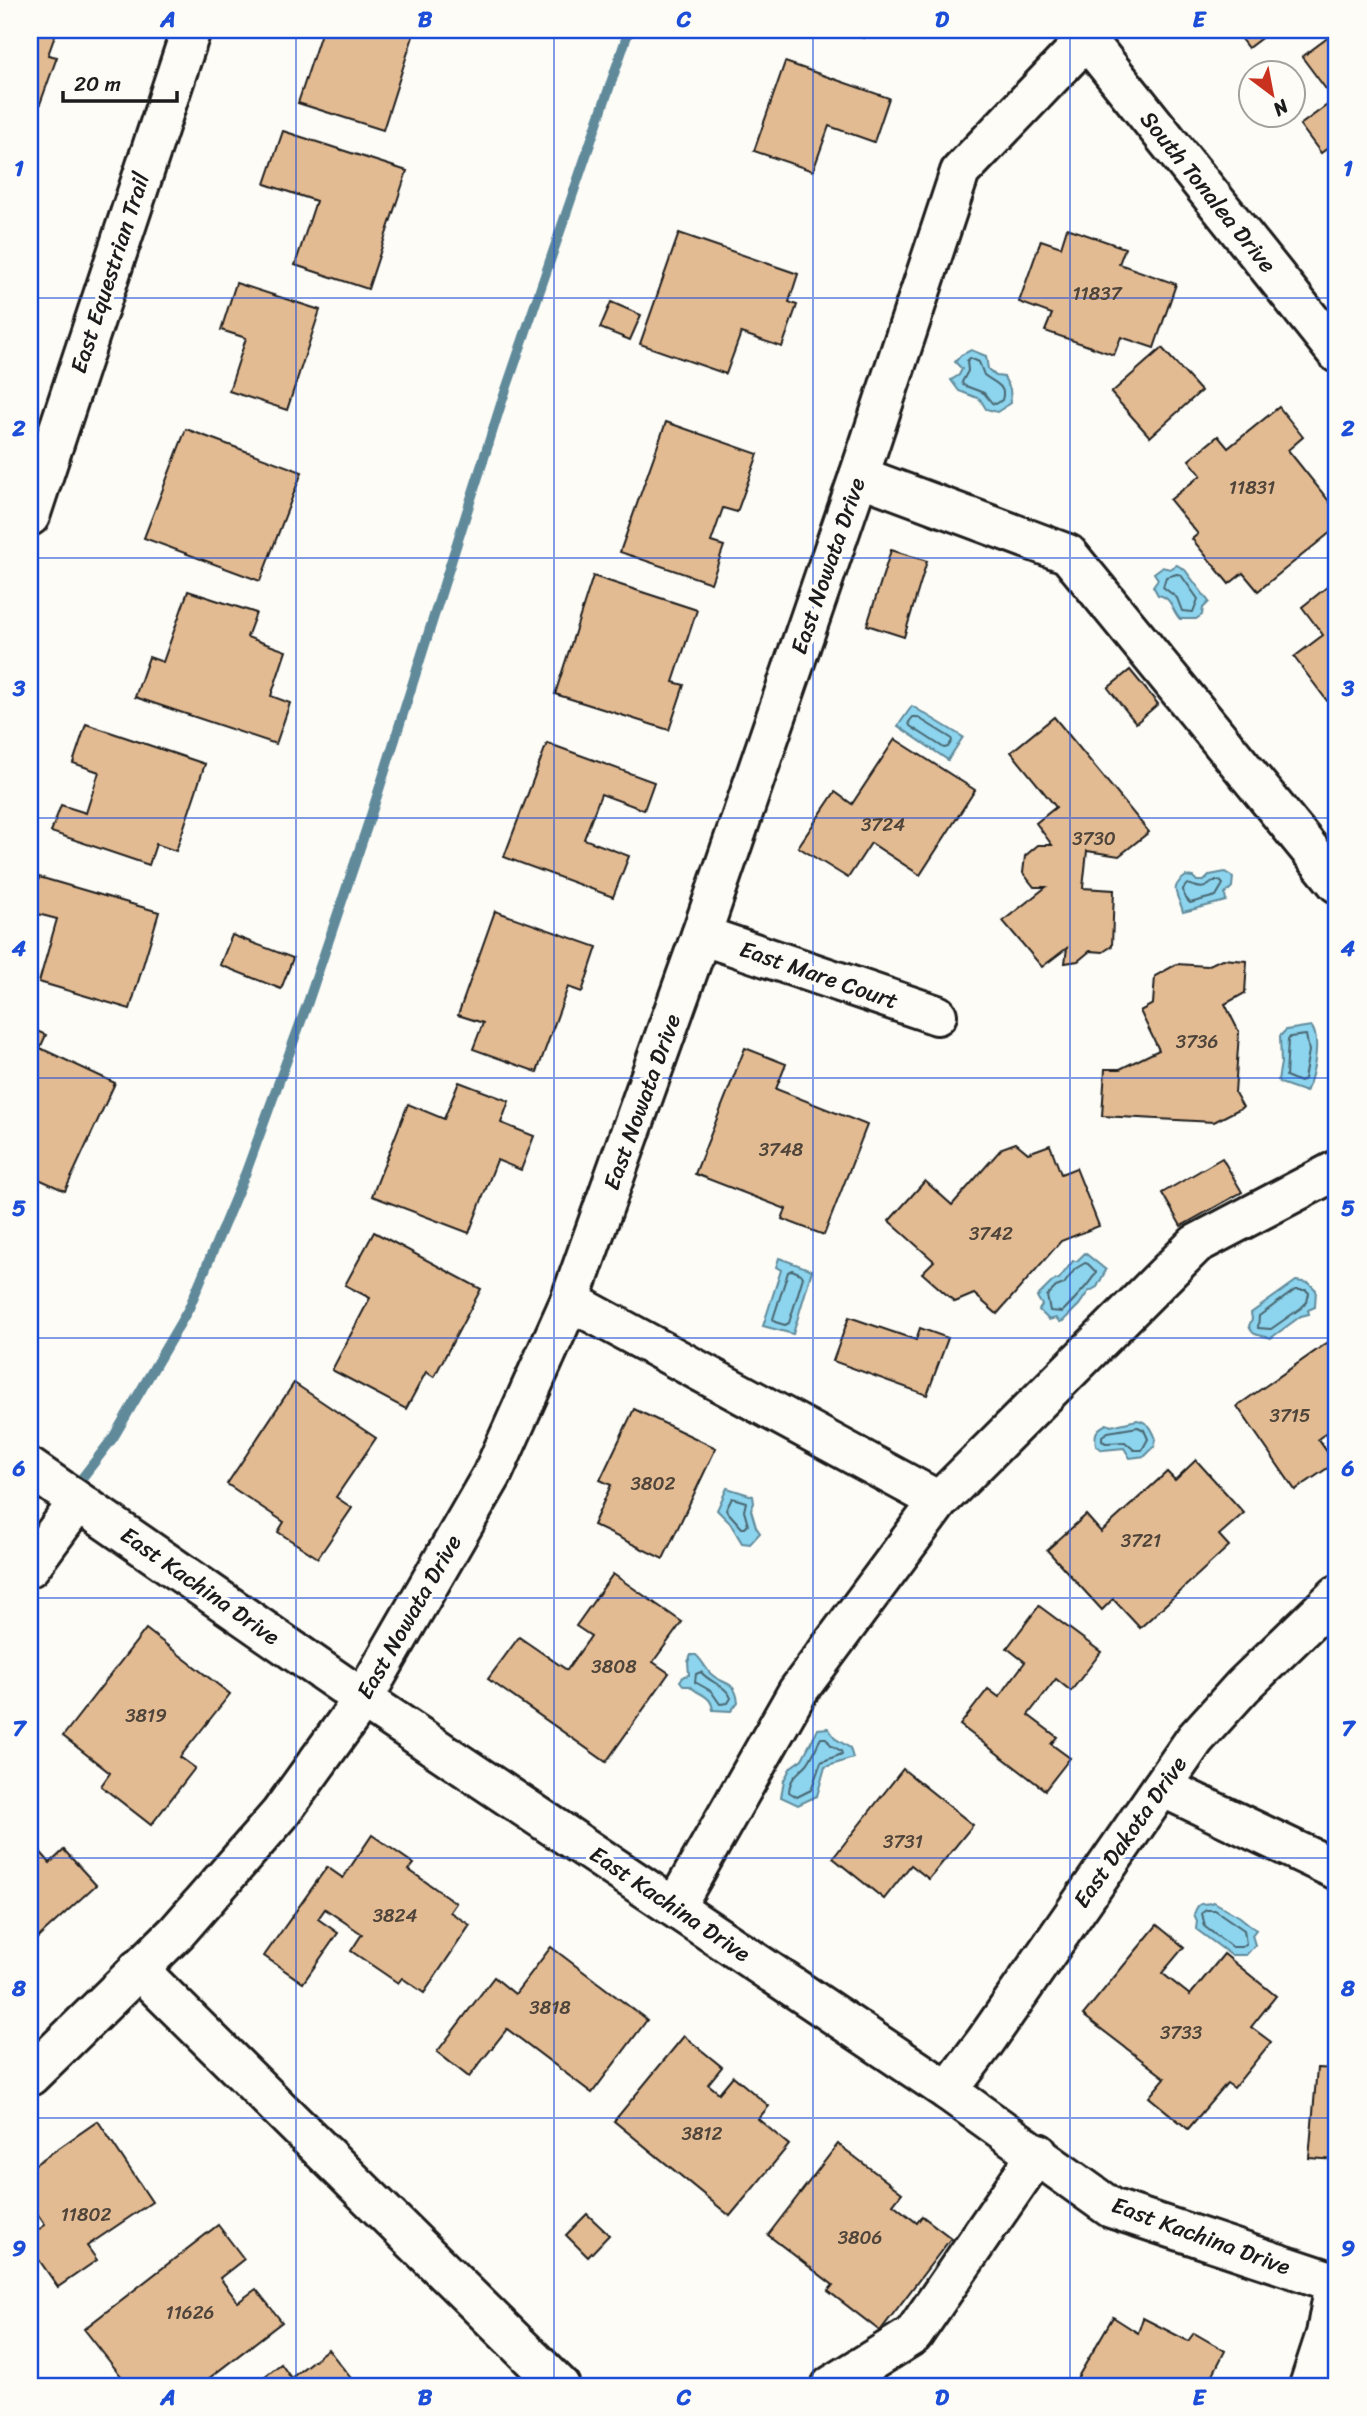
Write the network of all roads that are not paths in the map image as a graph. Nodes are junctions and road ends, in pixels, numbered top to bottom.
1 (191, 30) edge
2 (1082, 35) edge
3 (1337, 353) edge
4 (859, 476) junction
5 (30, 516) edge
6 (1337, 883) edge
7 (701, 935) junction
8 (937, 1015) dead end
9 (1337, 1170) edge
10 (570, 1301) junction
11 (30, 1468) edge
12 (939, 1500) junction
13 (78, 1502) junction
14 (30, 1567) edge
15 (1337, 1595) edge
16 (363, 1699) junction
17 (1162, 1787) junction
18 (1337, 1870) edge
19 (675, 1907) junction
20 (138, 1969) junction
21 (30, 2076) edge
22 (948, 2091) junction
23 (1038, 2153) junction
24 (1336, 2283) edge
25 (560, 2386) edge
26 (831, 2386) edge
27 (1309, 2386) edge

1 - 5 street, East Equestrian Trail
2 - 3 street, South Tonalea Drive
2 - 4 street, East Nowata Drive
4 - 6 street
4 - 7 street, East Nowata Drive
7 - 8 street, East Mare Court
7 - 10 street, East Nowata Drive
9 - 12 street
10 - 12 street
10 - 16 street, East Nowata Drive
11 - 13 street, East Kachina Drive
12 - 19 street
13 - 14 street
13 - 16 street, East Kachina Drive
15 - 17 street, East Dakota Drive
16 - 19 street, East Kachina Drive
16 - 20 street, East Nowata Drive
17 - 18 street
17 - 22 street, East Dakota Drive
19 - 22 street, East Kachina Drive
20 - 21 street, East Nowata Drive
20 - 25 street
22 - 23 street, East Kachina Drive
23 - 24 street, East Kachina Drive
23 - 26 street
24 - 27 street

